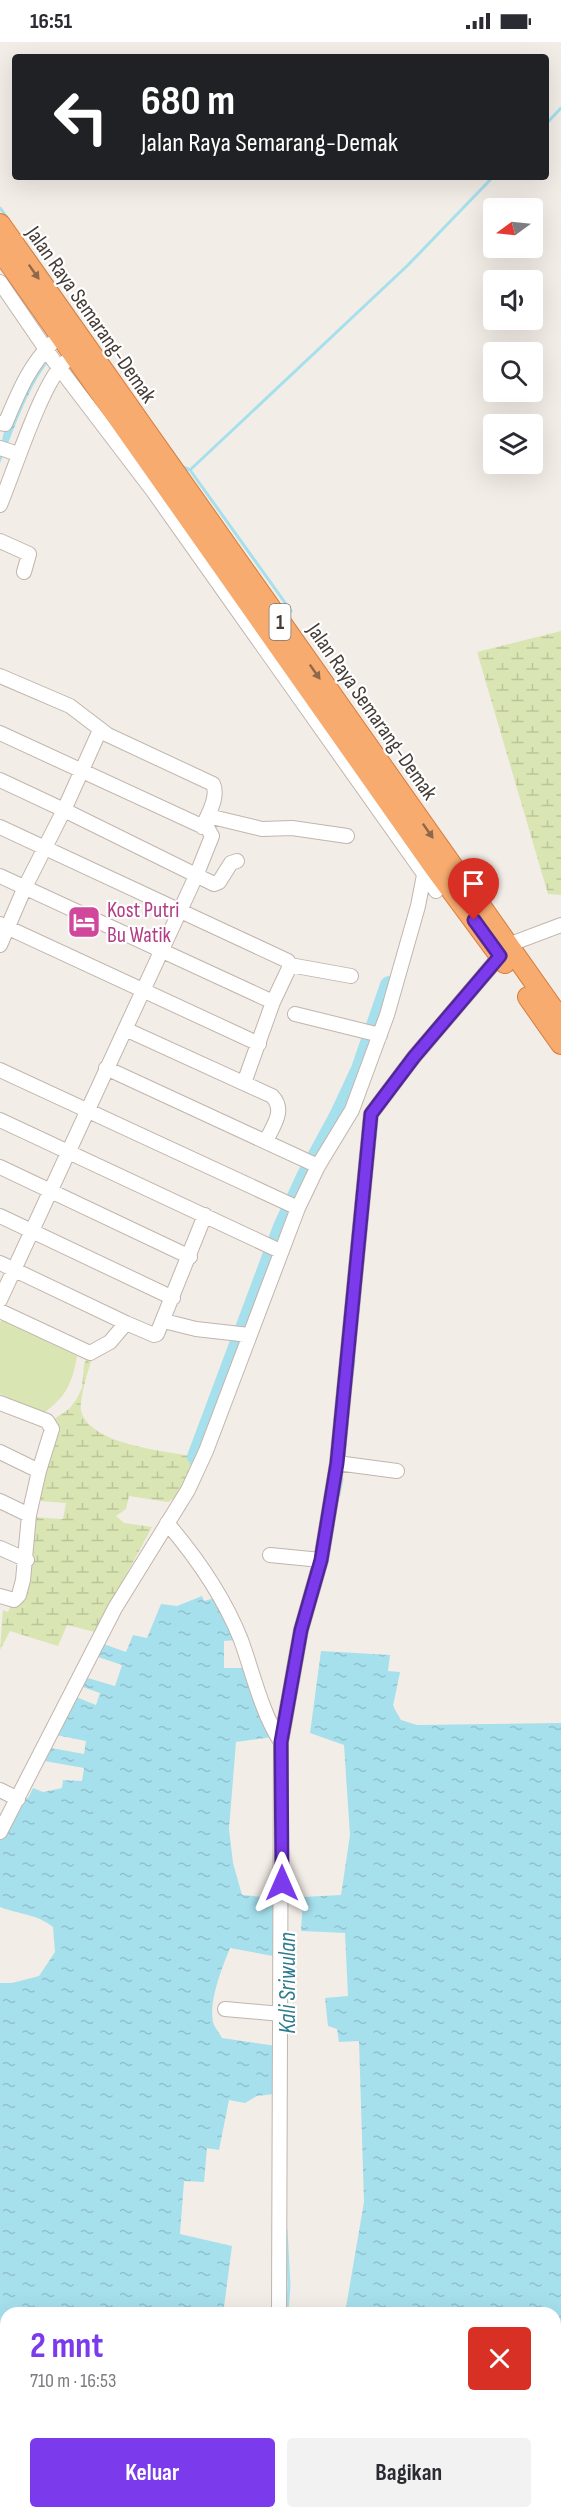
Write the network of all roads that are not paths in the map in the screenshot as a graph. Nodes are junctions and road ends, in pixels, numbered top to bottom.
1 (0, 224) edge
2 (0, 250) edge
3 (0, 282) edge
4 (64, 351) junction
5 (2, 427) edge
6 (6, 451) edge
7 (0, 482) edge
8 (0, 505) edge
9 (0, 540) edge
10 (24, 572) dead end
11 (0, 676) edge
12 (100, 730) junction
13 (0, 733) edge
14 (80, 770) junction
15 (0, 780) edge
16 (64, 810) junction
17 (406, 813) junction
18 (209, 819) junction
19 (0, 827) edge
20 (347, 836) dead end
21 (44, 847) junction
22 (237, 861) dead end
23 (428, 869) junction
24 (0, 876) edge
25 (196, 876) junction
26 (25, 887) junction
27 (441, 888) junction
28 (418, 906) junction
29 (180, 911) junction
30 (4, 926) edge
31 (561, 926) edge
32 (0, 945) edge
33 (161, 950) junction
34 (504, 951) junction
35 (290, 965) junction
36 (351, 976) dead end
37 (143, 990) junction
38 (273, 1002) junction
39 (295, 1014) dead end
40 (561, 1020) edge
41 (125, 1029) junction
42 (374, 1033) junction
43 (260, 1044) junction
44 (561, 1044) edge
45 (106, 1068) junction
46 (0, 1070) edge
47 (244, 1083) junction
48 (352, 1110) junction
49 (86, 1111) junction
50 (371, 1114) junction
51 (0, 1120) edge
52 (266, 1141) junction
53 (68, 1151) junction
54 (313, 1164) junction
55 (0, 1167) edge
56 (50, 1190) junction
57 (294, 1206) junction
58 (205, 1215) junction
59 (0, 1216) edge
60 (32, 1231) junction
61 (276, 1249) junction
62 (190, 1257) junction
63 (0, 1263) edge
64 (13, 1270) junction
65 (173, 1298) junction
66 (0, 1300) edge
67 (0, 1311) edge
68 (164, 1321) junction
69 (126, 1323) junction
70 (243, 1334) junction
71 (0, 1403) edge
72 (0, 1452) edge
73 (337, 1463) junction
74 (39, 1471) junction
75 (397, 1471) dead end
76 (0, 1502) edge
77 (29, 1515) junction
78 (167, 1523) junction
79 (0, 1548) edge
80 (270, 1555) dead end
81 (27, 1560) junction
82 (321, 1560) junction
83 (0, 1596) edge
84 (281, 1742) junction
85 (0, 1790) edge
86 (18, 1799) junction
87 (0, 1832) edge
88 (225, 2009) dead end
89 (281, 2014) junction
90 (279, 2307) edge

1 -> 4 highway, Jalan Raya Semarang-Demak / 1
2 - 4 highway, Jalan Raya Semarang-Demak / 1
3 - 4 street
4 - 5 street
4 - 6 street
4 - 8 street
4 - 17 highway, Jalan Raya Semarang-Demak / 1
4 - 23 street
6 - 7 street
9 - 10 street
11 - 12 street
12 - 14 street
12 - 18 street
13 - 14 street
14 - 16 street
14 - 18 street
15 - 16 street
16 - 21 street
16 - 25 street
17 - 23 highway, Jalan Raya Semarang-Demak / 1
17 -> 34 highway, Jalan Raya Semarang-Demak / 1
18 - 20 street
18 - 25 street
19 - 21 street
21 - 26 street
21 - 29 street
22 - 25 street
23 - 27 highway, Jalan Raya Semarang-Demak / 1
23 - 28 street
24 - 26 street
25 - 29 street
26 - 30 street
26 - 33 street
27 - 28 street
27 - 34 highway, Jalan Raya Semarang-Demak / 1
28 - 42 street
29 - 33 street
29 - 35 street
30 - 32 street
30 - 37 street
31 - 34 street
33 - 37 street
33 - 38 street
34 - 40 highway, Jalan Raya Semarang-Demak / 1
34 - 44 highway, Jalan Raya Semarang-Demak / 1
34 - 50 street
35 - 36 street
35 - 38 street
37 - 41 street
37 - 43 street
38 - 43 street
39 - 42 street
41 - 45 street
41 - 47 street
42 - 48 street
43 - 47 street
45 - 49 street
45 - 52 street
46 - 49 street
47 - 52 street
48 - 50 street
48 - 54 street
49 - 53 street
49 - 57 street
50 - 73 street
51 - 53 street
52 - 54 street
53 - 56 street
53 - 58 street
54 - 57 street
55 - 56 street
56 - 60 street
56 - 62 street
57 - 61 street
58 - 61 street
58 - 62 street
59 - 60 street
60 - 64 street
60 - 65 street
61 - 70 street
62 - 65 street
63 - 64 street
64 - 66 street
64 - 69 street
65 - 68 street
67 - 69 street
68 - 69 street
68 - 70 street
70 - 78 street
71 - 74 street
72 - 74 street
73 - 75 street
73 - 82 street
74 - 77 street
76 - 77 street
77 - 81 street
78 - 84 street
78 - 86 street
79 - 81 street
80 - 82 street
81 - 83 street
82 - 84 street
84 - 89 street
85 - 86 street
86 - 87 street
88 - 89 street
89 - 90 street

